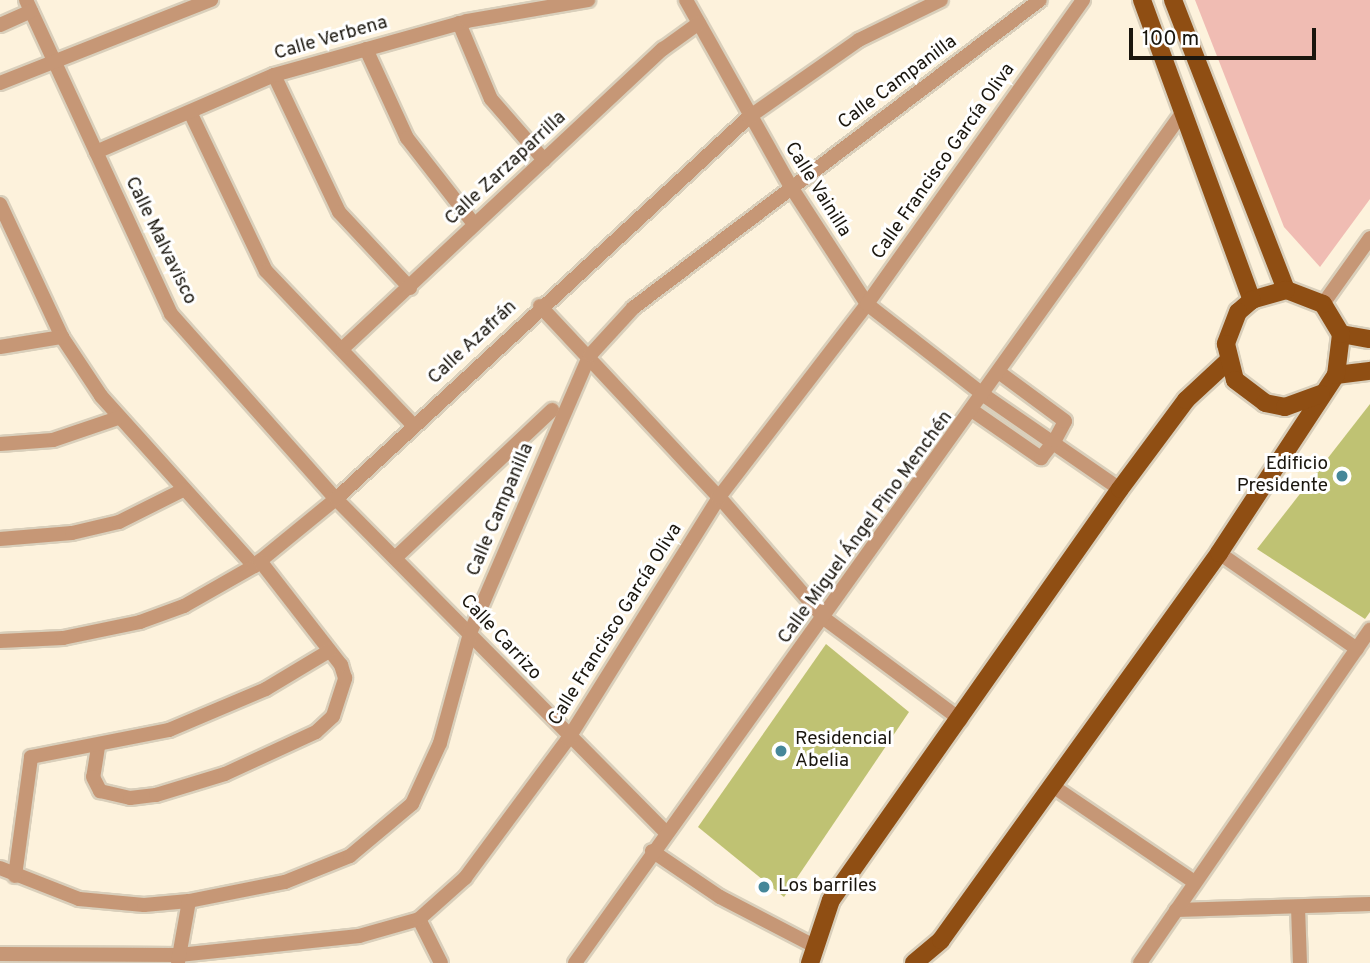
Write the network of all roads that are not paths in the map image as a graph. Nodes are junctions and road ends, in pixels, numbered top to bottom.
1 (211, 0) edge
2 (588, 0) edge
3 (686, 0) edge
4 (941, 0) edge
5 (1040, 0) edge
6 (1083, 0) edge
7 (1142, 0) edge
8 (1173, 0) edge
9 (28, 5) edge
10 (460, 23) junction
11 (699, 23) junction
12 (0, 25) edge
13 (366, 50) junction
14 (52, 60) junction
15 (274, 75) junction
16 (0, 83) edge
17 (190, 112) junction
18 (1183, 112) junction
19 (749, 117) junction
20 (96, 152) junction
21 (544, 160) junction
22 (790, 187) junction
23 (0, 204) edge
24 (474, 225) junction
25 (1370, 238) edge
26 (410, 288) junction
27 (1286, 290) junction
28 (1252, 300) junction
29 (867, 304) junction
30 (1323, 304) junction
31 (540, 306) junction
32 (1341, 334) junction
33 (62, 337) junction
34 (1370, 339) edge
35 (0, 347) edge
36 (343, 348) junction
37 (590, 355) junction
38 (1227, 362) junction
39 (1370, 371) edge
40 (1000, 373) junction
41 (1336, 375) junction
42 (1321, 394) junction
43 (985, 396) junction
44 (552, 410) dead end
45 (973, 411) junction
46 (118, 418) junction
47 (413, 425) junction
48 (1055, 440) junction
49 (0, 444) edge
50 (1120, 489) junction
51 (183, 490) junction
52 (719, 497) junction
53 (337, 499) junction
54 (0, 539) edge
55 (1219, 553) junction
56 (395, 558) junction
57 (257, 564) junction
58 (825, 619) junction
59 (1370, 630) edge
60 (470, 633) junction
61 (0, 641) edge
62 (1357, 649) junction
63 (329, 651) junction
64 (961, 720) junction
65 (568, 739) junction
66 (98, 747) junction
67 (1051, 785) junction
68 (666, 833) junction
69 (652, 852) junction
70 (0, 868) edge
71 (15, 876) junction
72 (1194, 883) junction
73 (189, 901) junction
74 (1370, 904) edge
75 (1298, 906) junction
76 (1176, 910) junction
77 (419, 919) junction
78 (0, 954) edge
79 (813, 955) edge
80 (178, 959) edge
81 (442, 963) edge
82 (575, 963) edge
83 (914, 963) edge
84 (1140, 963) edge
85 (1300, 963) edge

1 - 14 street
2 - 10 street, Calle Verbena
3 - 11 street, Calle Vainilla
4 - 19 street, Calle Azafrán
5 - 22 street, Calle Campanilla
6 - 29 street, Calle Francisco García Oliva
7 - 18 main road
8 - 27 main road
9 - 12 street
9 - 14 street, Calle Malvavisco
10 - 13 street, Calle Verbena
10 - 21 street
11 - 19 street, Calle Vainilla
11 - 21 street, Calle Zarzaparrilla
13 - 15 street, Calle Verbena
13 - 24 street
14 - 16 street
14 - 20 street, Calle Malvavisco
15 - 17 street, Calle Verbena
15 - 26 street
17 - 20 street, Calle Verbena
17 - 36 street
18 - 28 main road
18 - 40 street, Calle Miguel Ángel Pino Menchén
19 - 22 street, Calle Vainilla
19 - 31 street, Calle Azafrán
20 - 53 street, Calle Malvavisco
21 - 24 street, Calle Zarzaparrilla
22 - 29 street, Calle Vainilla
22 - 37 street, Calle Campanilla
23 - 33 street
24 - 26 street, Calle Zarzaparrilla
25 - 30 street
26 - 36 street, Calle Zarzaparrilla
27 - 28 main road
27 - 30 main road
28 - 38 main road
29 - 43 street, Calle Vainilla
29 - 52 street, Calle Francisco García Oliva
30 - 32 main road
31 - 37 street
31 - 47 street, Calle Azafrán
32 - 34 main road
32 - 41 main road
33 - 35 street
33 - 46 street
36 - 47 street
37 - 52 street
37 - 60 street, Calle Campanilla
38 - 42 main road
38 - 50 main road
39 - 41 main road
40 - 43 street, Calle Miguel Ángel Pino Menchén
40 - 48 street
41 - 42 main road
42 - 55 main road
43 - 45 street, Calle Miguel Ángel Pino Menchén
43 - 48 street, Calle Vainilla
44 - 56 street
45 - 48 street
45 - 58 street, Calle Miguel Ángel Pino Menchén
46 - 49 street
46 - 51 street
47 - 53 street, Calle Azafrán
48 - 50 street, Calle Vainilla
50 - 64 main road
51 - 54 street
51 - 57 street
52 - 58 street
52 - 65 street, Calle Francisco García Oliva
53 - 56 street, Calle Carrizo
53 - 57 street, Calle Azafrán
55 - 62 street
55 - 67 main road
56 - 60 street, Calle Carrizo
57 - 61 street, Calle Azafrán
57 - 63 street
58 - 64 street
58 - 68 street, Calle Miguel Ángel Pino Menchén
59 - 62 street
60 - 65 street, Calle Carrizo
60 - 73 street, Calle Campanilla
62 - 72 street
63 - 66 street
63 - 66 street
64 - 79 main road
65 - 68 street, Calle Carrizo
65 - 77 street, Calle Francisco García Oliva
66 - 71 street
67 - 72 street
67 - 83 main road
68 - 69 street, Calle Miguel Ángel Pino Menchén
69 - 79 street
69 - 82 street, Calle Miguel Ángel Pino Menchén
70 - 71 street, Calle Campanilla
71 - 73 street, Calle Campanilla
72 - 76 street
73 - 80 street
74 - 75 street
75 - 76 street
75 - 85 street
76 - 84 street
77 - 80 street, Calle Francisco García Oliva
77 - 81 street
78 - 80 street, Calle Francisco García Oliva

